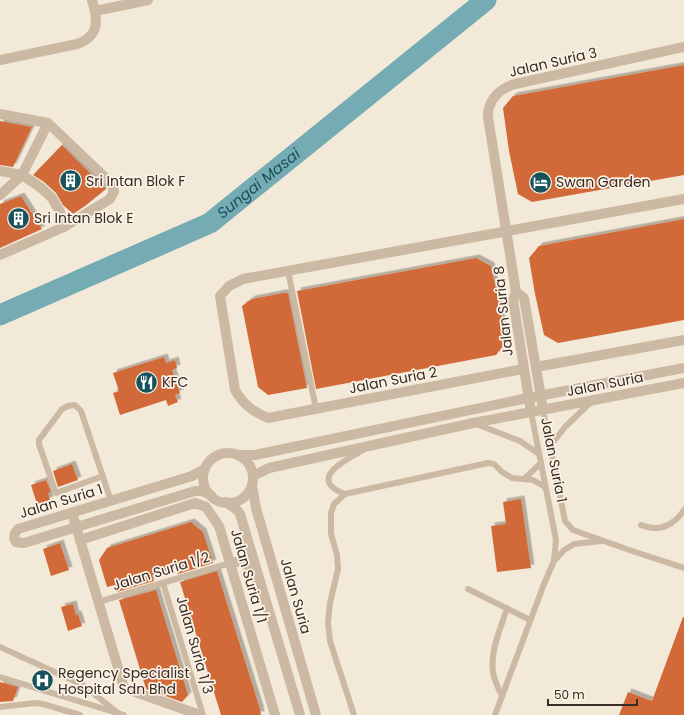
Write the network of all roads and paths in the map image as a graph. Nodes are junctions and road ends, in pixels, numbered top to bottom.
1 (92, 0) edge
2 (148, 0) edge
3 (95, 11) junction
4 (684, 47) edge
5 (0, 60) edge
6 (0, 114) edge
7 (48, 123) junction
8 (0, 171) edge
9 (22, 175) junction
10 (0, 195) edge
11 (684, 199) edge
12 (64, 227) junction
13 (507, 231) junction
14 (0, 255) edge
15 (288, 271) junction
16 (516, 292) junction
17 (684, 340) edge
18 (536, 367) junction
19 (684, 368) edge
20 (523, 370) junction
21 (684, 383) edge
22 (541, 396) junction
23 (528, 398) junction
24 (592, 401) junction
25 (316, 409) junction
26 (543, 410) junction
27 (531, 412) junction
28 (473, 423) junction
29 (371, 445) junction
30 (550, 446) junction
31 (539, 454) junction
32 (240, 455) junction
33 (541, 463) junction
34 (205, 469) junction
35 (103, 476) junction
36 (525, 478) junction
37 (253, 480) junction
38 (545, 488) junction
39 (345, 494) junction
40 (211, 495) junction
41 (111, 501) junction
42 (226, 502) junction
43 (684, 510) edge
44 (72, 513) junction
45 (641, 525) dead end
46 (76, 528) junction
47 (80, 540) junction
48 (604, 541) junction
49 (554, 561) junction
50 (230, 563) junction
51 (684, 568) edge
52 (164, 583) junction
53 (468, 589) dead end
54 (264, 594) junction
55 (98, 602) junction
56 (507, 608) junction
57 (530, 620) junction
58 (0, 647) edge
59 (0, 677) edge
60 (502, 696) junction
61 (0, 706) edge
62 (316, 712) edge
63 (121, 714) edge
64 (80, 715) edge
65 (201, 715) edge
66 (275, 715) edge
67 (300, 715) edge
68 (354, 715) edge
69 (495, 715) edge

1 - 3 street
2 - 3 street
3 - 5 street
4 - 13 street, Jalan Suria 3
6 - 7 street
7 - 9 street
7 - 12 street
8 - 9 street
9 - 10 street
9 - 12 street
11 - 13 street
12 - 14 street
13 - 15 street
13 - 16 street, Jalan Suria 8
15 - 25 lane
15 - 25 street, Jalan Suria 2
16 - 18 street
16 - 20 street, Jalan Suria 8
17 - 18 street
18 - 22 street
19 - 22 street, Jalan Suria
20 - 23 street, Jalan Suria 8
20 - 25 street, Jalan Suria 2
21 - 24 street, Jalan Suria
22 - 23 street
22 - 26 street
23 - 27 street, Jalan Suria 8
23 - 32 street
24 - 26 street, Jalan Suria
24 - 30 lane
26 - 27 street, Jalan Suria
26 - 30 lane
27 - 28 street, Jalan Suria 1
27 - 31 lane, Jalan Suria 1
28 - 29 street, Jalan Suria 1
28 - 31 lane
29 - 37 street, Jalan Suria 1
29 - 39 lane
30 - 48 lane
31 - 33 lane, Jalan Suria 1
32 - 34 street
32 - 37 street
33 - 36 lane
33 - 38 lane, Jalan Suria 1
34 - 40 street
34 - 41 street, Jalan Suria 1
35 - 35 lane
35 - 41 lane
36 - 38 lane
36 - 39 lane
37 - 42 street
37 - 62 street, Jalan Suria
38 - 49 lane, Jalan Suria 1
39 - 68 lane
40 - 42 street
40 - 46 street, Jalan Suria 1
41 - 44 street, Jalan Suria 1
42 - 54 street
43 - 45 lane
44 - 46 street
44 - 46 street, Jalan Suria 1
46 - 47 street
47 - 50 street, Jalan Suria 1/1
47 - 55 street
48 - 49 lane
48 - 51 lane
49 - 57 lane, Jalan Suria 1
50 - 52 lane, Jalan Suria 1/2
50 - 54 street
50 - 66 street, Jalan Suria 1/1
52 - 55 lane, Jalan Suria 1/2
52 - 65 lane, Jalan Suria 1/3
53 - 56 lane
54 - 67 street
55 - 65 street
56 - 57 lane
56 - 60 lane
57 - 60 lane, Jalan Suria 1
58 - 63 lane
59 - 63 lane
60 - 69 lane, Jalan Suria 1
61 - 64 lane

